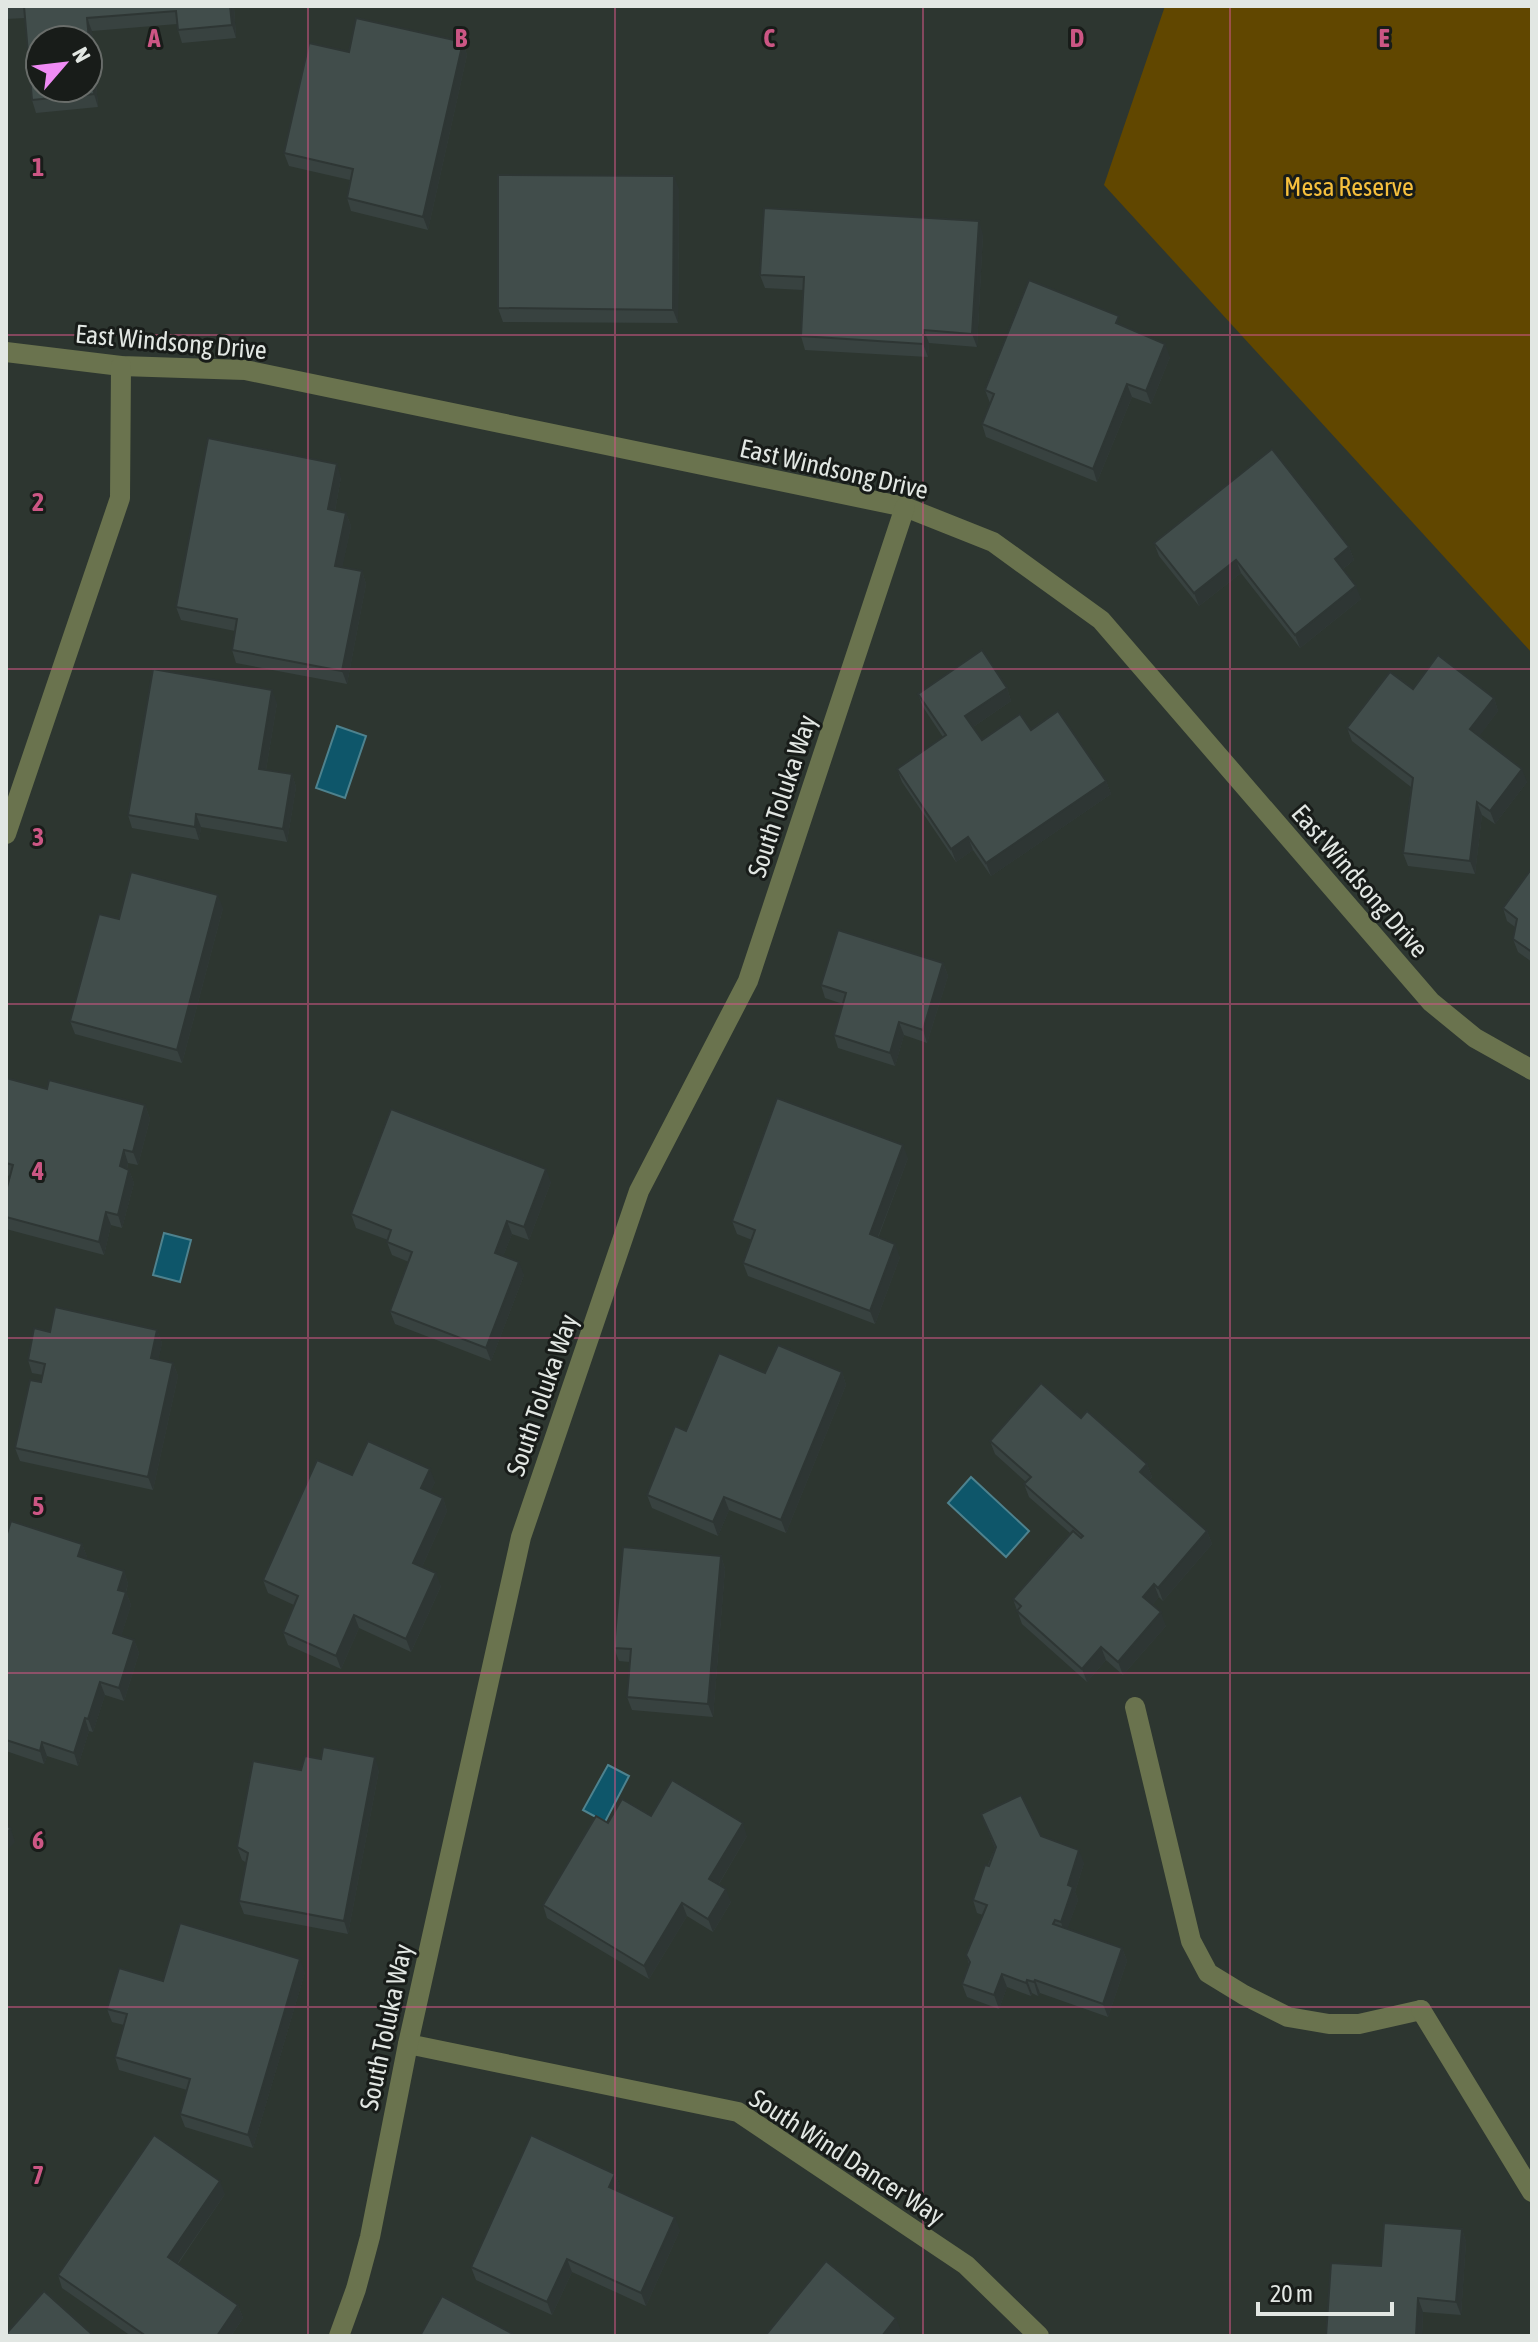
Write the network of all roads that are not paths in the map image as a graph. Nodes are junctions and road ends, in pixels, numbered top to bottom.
1 (6, 352) edge
2 (121, 366) junction
3 (905, 507) junction
4 (6, 834) edge
5 (1532, 1070) edge
6 (1135, 1707) dead end
7 (408, 2044) junction
8 (1532, 2192) edge
9 (339, 2336) edge
10 (1039, 2336) edge

1 - 2 street, East Windsong Drive
2 - 3 street, East Windsong Drive
2 - 4 street
3 - 5 street, East Windsong Drive
3 - 7 street, South Toluka Way
6 - 8 street
7 - 9 street, South Toluka Way
7 - 10 street, South Wind Dancer Way

